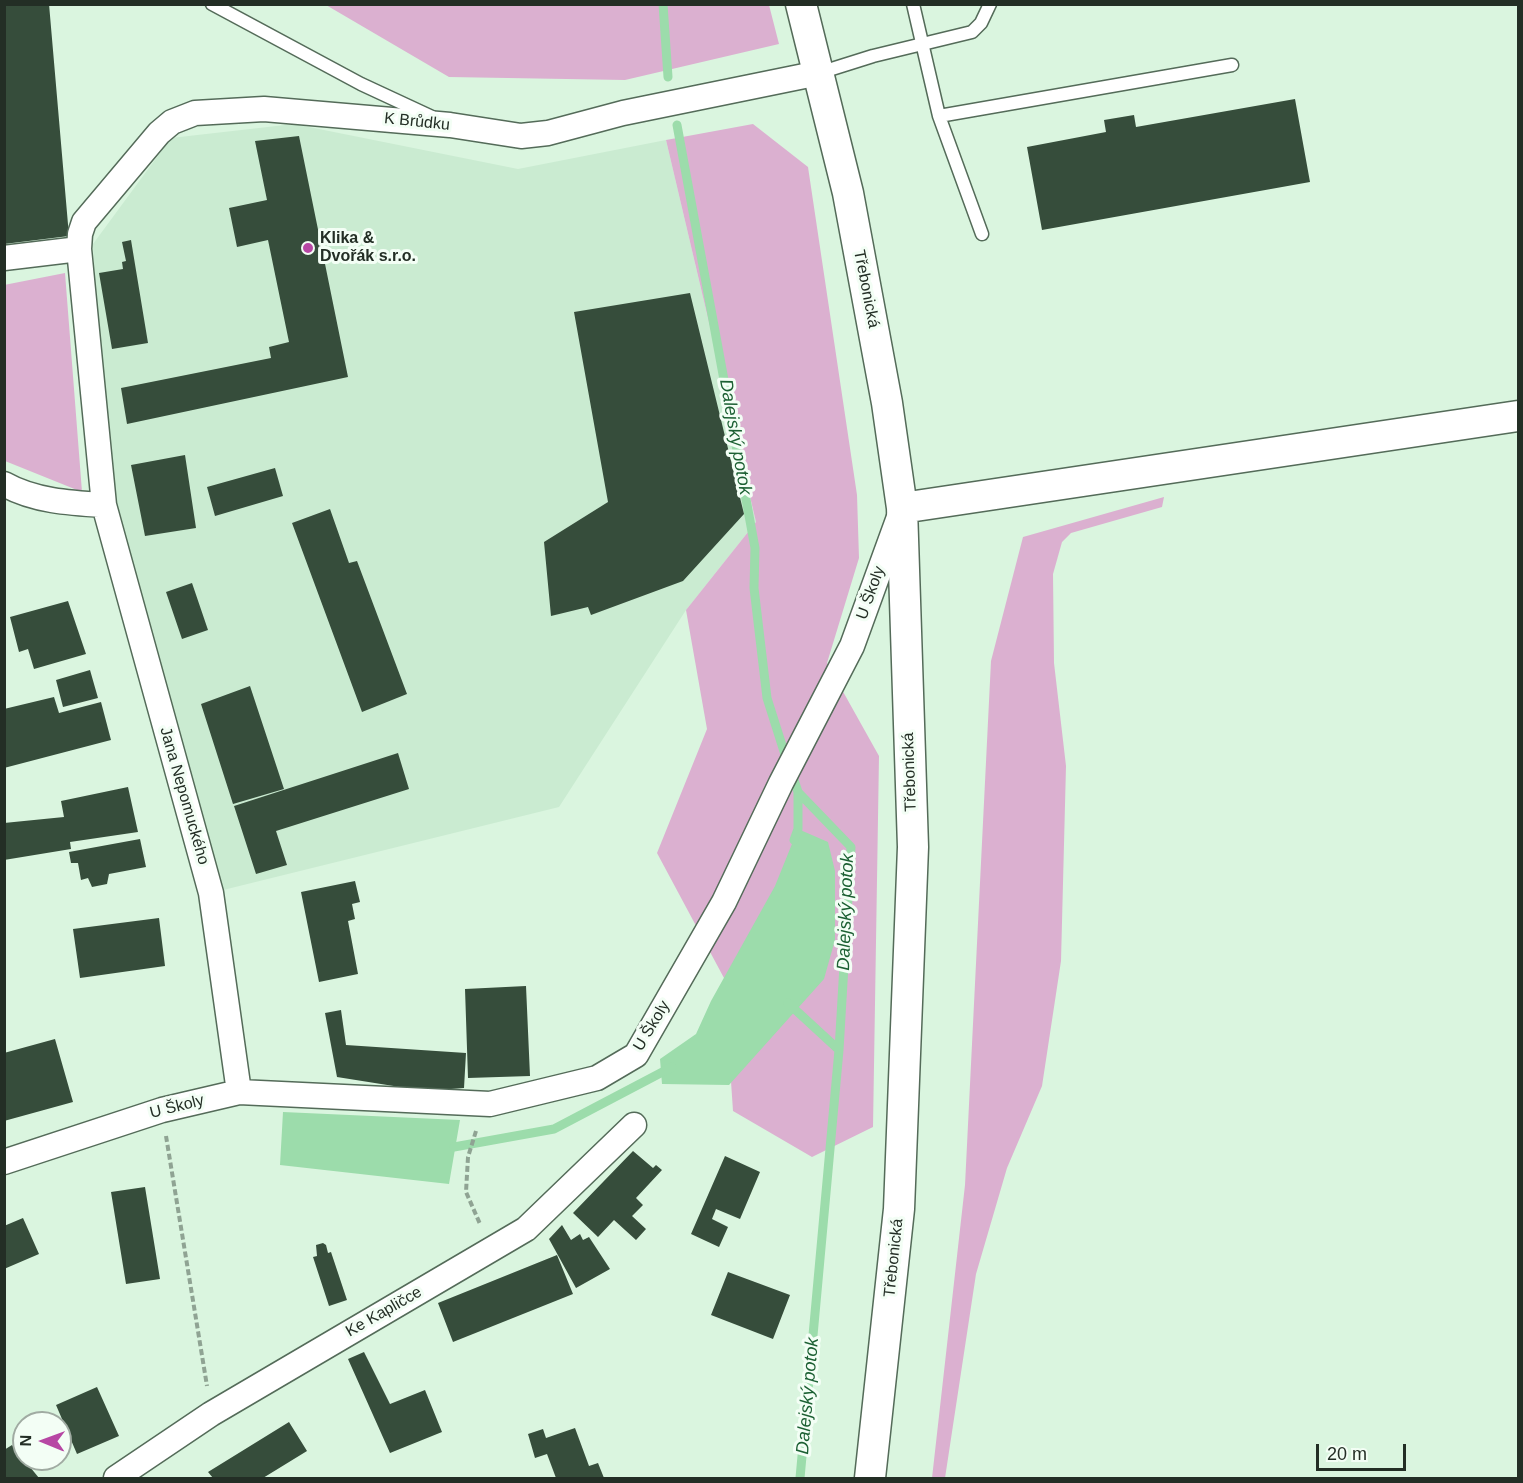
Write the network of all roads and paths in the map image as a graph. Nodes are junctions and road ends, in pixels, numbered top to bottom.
1 (212, 4) edge
2 (801, 4) edge
3 (913, 4) edge
4 (990, 4) edge
5 (922, 45) junction
6 (1232, 65) dead end
7 (819, 73) junction
8 (939, 116) junction
9 (450, 125) junction
10 (982, 234) dead end
11 (79, 249) junction
12 (4, 258) edge
13 (1518, 416) edge
14 (4, 484) edge
15 (104, 506) junction
16 (902, 508) junction
17 (239, 1092) junction
18 (490, 1104) junction
19 (162, 1110) junction
20 (634, 1125) dead end
21 (4, 1162) edge
22 (495, 1248) junction
23 (211, 1414) junction
24 (116, 1479) edge
25 (870, 1479) edge

1 - 9 lane
2 - 7 street, Třebonická
3 - 5 lane
4 - 5 lane
5 - 7 lane
5 - 8 lane
6 - 8 lane
7 - 9 street, K Brůdku
7 - 16 street, Třebonická
8 - 10 lane
9 - 11 street, K Brůdku
11 - 12 street
11 - 15 street, Jana Nepomuckého
13 - 16 street
14 - 15 street
15 - 17 street, Jana Nepomuckého
16 - 18 street, U Školy
16 - 25 street, Třebonická
17 - 18 street, U Školy
17 - 19 street, U Školy
18 - 22 path
19 - 21 street, U Školy
19 - 23 path
20 - 22 street, Ke Kapličce
22 - 23 street, Ke Kapličce
23 - 24 street, Ke Kapličce

